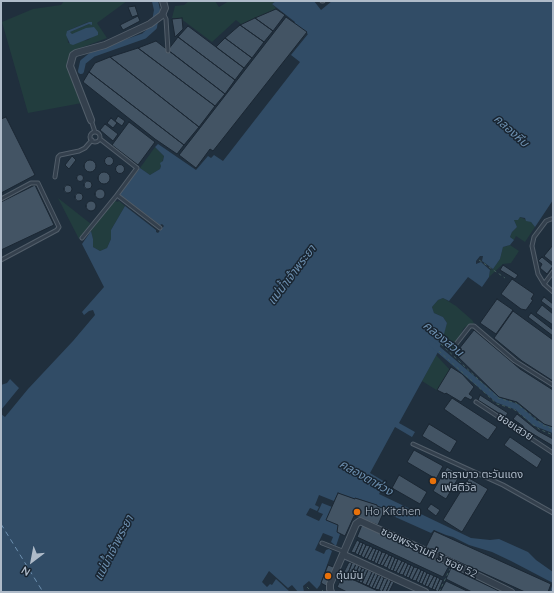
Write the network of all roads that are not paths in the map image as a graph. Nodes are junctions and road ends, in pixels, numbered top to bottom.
1 (163, 1) edge
2 (163, 13) junction
3 (168, 51) dead end
4 (91, 120) joint
5 (95, 132) junction
6 (100, 138) junction
7 (92, 140) junction
8 (55, 177) dead end
9 (117, 195) junction
10 (1, 199) edge
11 (553, 219) edge
12 (160, 228) dead end
13 (82, 238) dead end
14 (1, 260) edge
15 (553, 272) edge
16 (544, 284) junction
17 (553, 292) edge
18 (456, 344) dead end
19 (553, 385) edge
20 (476, 402) dead end
21 (413, 444) dead end
22 (553, 453) edge
23 (553, 514) edge
24 (322, 543) dead end
25 (344, 554) junction
26 (331, 592) edge
27 (425, 592) edge
28 (511, 592) edge

1 - 2 street
2 - 3 lane
2 - 4 street
4 - 5 lane
5 - 6 lane
5 - 7 lane
6 - 7 lane
6 - 9 lane
7 - 8 lane
9 - 12 lane
9 - 13 lane
10 - 14 lane
11 - 16 lane
15 - 16 lane
16 - 17 lane
18 - 19 lane
20 - 22 lane, ซอยเสวย
21 - 23 lane
24 - 25 lane
25 - 26 street
25 - 27 street
25 - 28 street, ซอยพระรามที่ 3 ซอย 52

